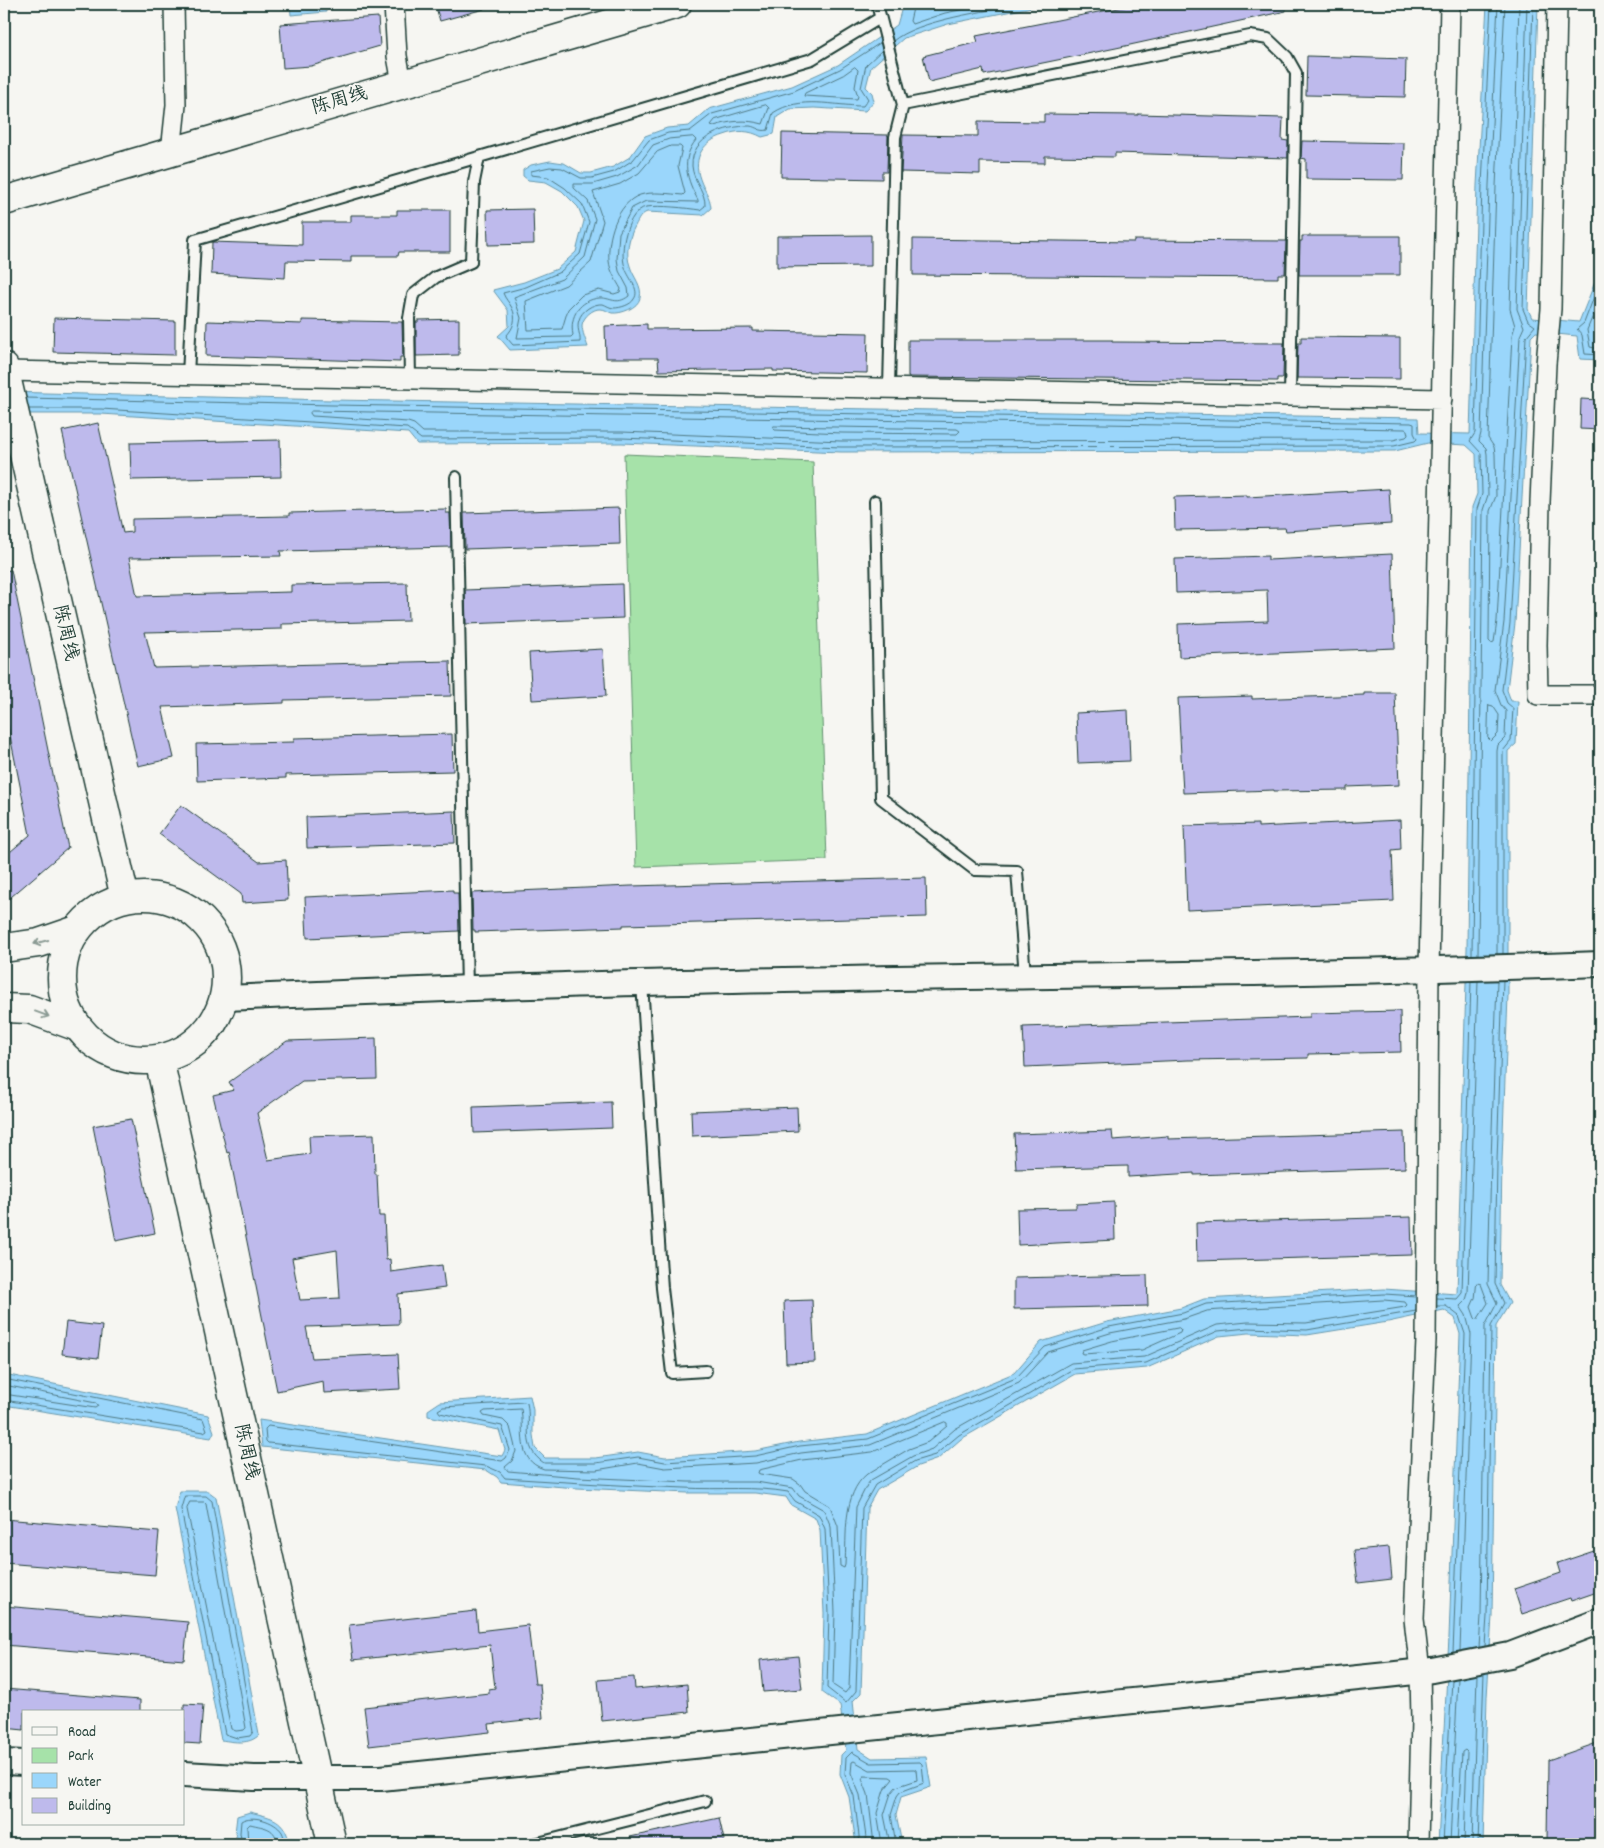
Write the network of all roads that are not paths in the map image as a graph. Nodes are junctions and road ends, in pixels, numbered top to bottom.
1 (174, 4) edge
2 (394, 4) edge
3 (677, 4) edge
4 (877, 4) edge
5 (1450, 4) edge
6 (1557, 4) edge
7 (880, 18) junction
8 (402, 84) junction
9 (903, 106) junction
10 (171, 152) junction
11 (479, 156) junction
12 (4, 200) edge
13 (4, 369) edge
14 (188, 375) junction
15 (410, 379) junction
16 (889, 388) junction
17 (1290, 396) junction
18 (1442, 399) junction
19 (456, 477) dead end
20 (875, 501) dead end
21 (1600, 695) edge
22 (125, 898) junction
23 (77, 930) junction
24 (4, 948) edge
25 (1600, 964) edge
26 (1438, 969) junction
27 (1025, 976) junction
28 (642, 983) junction
29 (467, 988) junction
30 (225, 998) junction
31 (4, 1008) edge
32 (78, 1027) junction
33 (159, 1059) junction
34 (706, 1372) dead end
35 (1600, 1621) edge
36 (1426, 1671) junction
37 (4, 1762) edge
38 (22, 1763) edge
39 (185, 1774) edge
40 (317, 1778) junction
41 (705, 1801) dead end
42 (332, 1844) edge
43 (534, 1844) edge
44 (1418, 1844) edge

1 - 10 street
2 - 8 street
3 - 8 main road, 陈周线
4 - 7 lane
5 - 18 street
6 - 21 street
7 - 9 lane
7 - 11 lane
8 - 10 main road, 陈周线
9 - 16 lane
9 - 17 lane
10 - 12 main road, 陈周线
11 - 14 lane
11 - 15 lane
13 - 14 street
13 - 22 main road, 陈周线
14 - 15 street
15 - 16 street
16 - 17 street
17 - 18 street
18 - 26 street
19 - 29 lane
20 - 27 lane
22 - 23 main road
22 - 30 main road
23 -> 24 main road
23 - 32 main road
25 - 26 street
26 - 27 street
26 - 36 street
27 - 28 street
28 - 29 street
28 - 34 lane
29 - 30 street
30 - 33 main road
31 -> 32 main road
32 - 33 main road
33 - 40 main road, 陈周线
35 - 36 street
36 - 40 street
36 - 44 street
37 - 38 street
39 - 40 street
40 - 42 main road, 陈周线
41 - 43 lane

